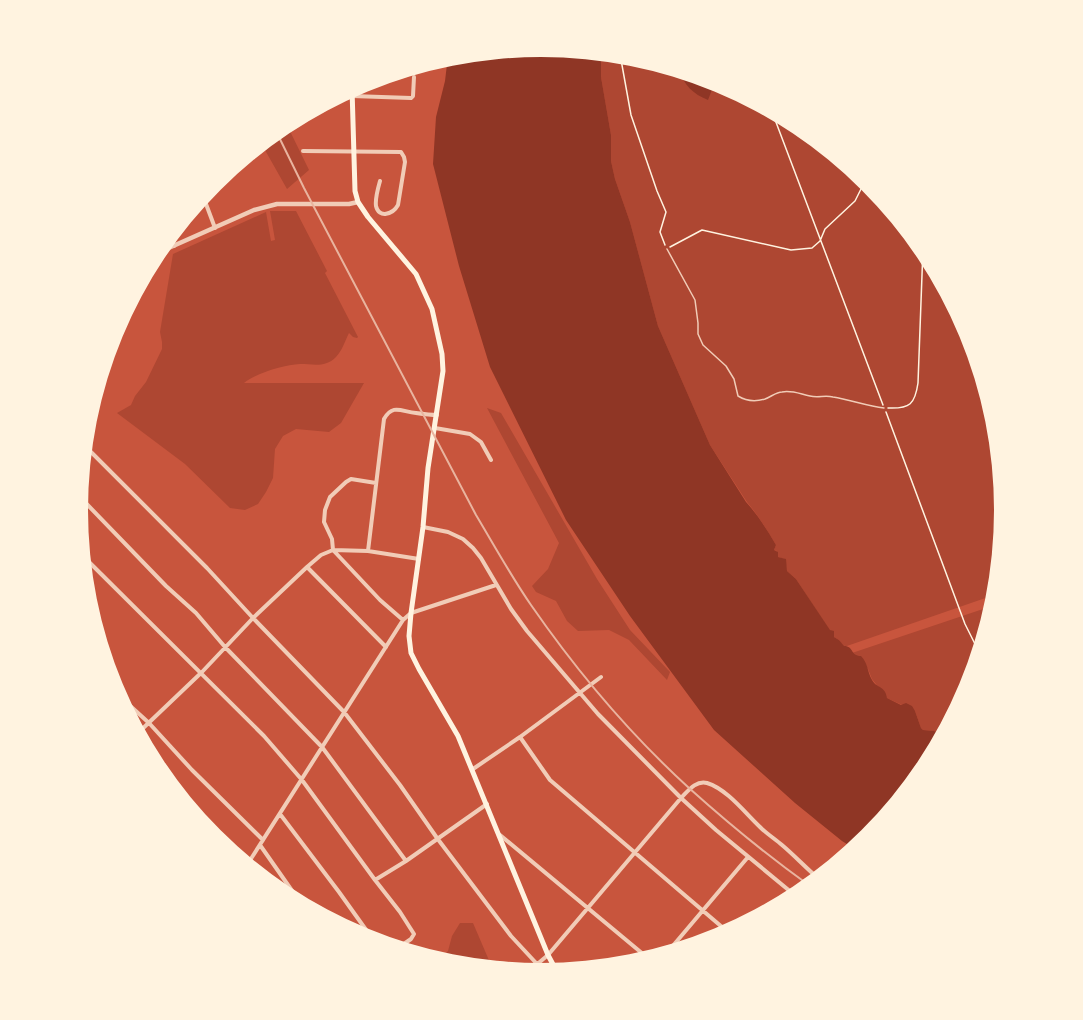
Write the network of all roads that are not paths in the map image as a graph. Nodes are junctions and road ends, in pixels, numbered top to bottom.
1 (414, 77) dead end
2 (357, 96) edge
3 (352, 99) edge
4 (303, 151) dead end
5 (354, 151) junction
6 (380, 181) dead end
7 (358, 202) junction
8 (206, 205) edge
9 (215, 228) junction
10 (174, 246) edge
11 (667, 249) road end
12 (884, 408) road end
13 (437, 415) junction
14 (435, 428) junction
15 (92, 453) edge
16 (491, 460) dead end
17 (376, 483) junction
18 (88, 505) edge
19 (423, 527) junction
20 (333, 550) junction
21 (368, 551) junction
22 (419, 559) junction
23 (91, 563) edge
24 (307, 567) junction
25 (496, 585) junction
26 (411, 613) junction
27 (253, 618) junction
28 (403, 620) junction
29 (225, 647) junction
30 (386, 647) junction
31 (202, 672) junction
32 (601, 676) dead end
33 (580, 693) junction
34 (135, 711) edge
35 (344, 712) junction
36 (149, 723) junction
37 (144, 727) edge
38 (520, 737) junction
39 (322, 747) junction
40 (473, 769) junction
41 (302, 780) junction
42 (681, 798) junction
43 (487, 804) junction
44 (280, 814) junction
45 (500, 835) junction
46 (437, 838) junction
47 (262, 843) junction
48 (634, 853) junction
49 (748, 857) junction
50 (252, 858) edge
51 (406, 861) junction
52 (812, 873) edge
53 (375, 880) junction
54 (291, 887) edge
55 (788, 890) edge
56 (588, 907) junction
57 (702, 910) junction
58 (721, 926) edge
59 (364, 927) edge
60 (406, 942) edge
61 (675, 943) edge
62 (641, 952) edge
63 (548, 955) junction
64 (536, 963) edge
65 (538, 963) edge
66 (552, 963) edge

1 - 2 street
3 - 5 main road
4 - 5 street
5 - 6 street
5 - 7 main road
7 - 9 street
7 - 13 main road
8 - 9 street
9 - 10 street
11 - 12 lane
13 - 14 main road
13 - 17 street
14 - 16 street
14 - 19 main road
15 - 27 street
17 - 20 street
17 - 21 street
18 - 29 street
19 - 22 main road
19 - 25 street
20 - 21 street
20 - 24 street
20 - 28 street
21 - 22 street
22 - 26 main road
23 - 31 street
24 - 27 street
24 - 30 street
25 - 26 street
25 - 33 street
26 - 28 street
26 - 40 main road
27 - 29 street
27 - 35 street
28 - 30 street
29 - 31 street
29 - 39 street
30 - 35 street
31 - 36 street
31 - 41 street
32 - 33 street
33 - 38 street
33 - 42 street
34 - 36 street
35 - 39 street
35 - 46 street
36 - 37 street
36 - 47 street
38 - 40 street
38 - 48 street
39 - 41 street
39 - 51 street
40 - 43 main road
41 - 44 street
41 - 53 street
42 - 48 street
42 - 49 street
42 - 52 street
43 - 45 main road
43 - 46 street
44 - 47 street
44 - 59 street
45 - 56 street
45 - 63 main road
46 - 51 street
46 - 64 street
47 - 50 street
47 - 54 street
48 - 56 street
48 - 57 street
49 - 55 street
49 - 57 street
51 - 53 street
53 - 60 street
56 - 62 street
56 - 63 street
57 - 58 street
57 - 61 street
63 - 65 street
63 - 66 main road

